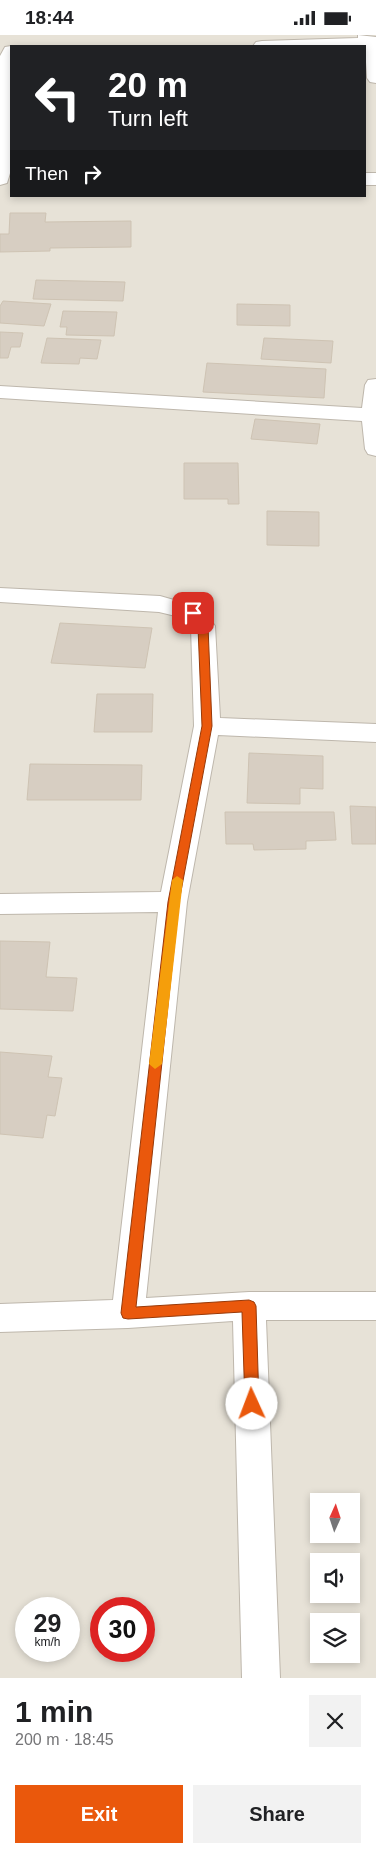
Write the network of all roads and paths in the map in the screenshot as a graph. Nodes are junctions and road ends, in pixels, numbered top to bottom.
1 (370, 40) edge
2 (280, 45) edge
3 (9, 54) edge
4 (376, 78) edge
5 (3, 172) edge
6 (376, 385) edge
7 (0, 392) edge
8 (374, 415) edge
9 (376, 449) edge
10 (0, 595) edge
11 (207, 726) junction
12 (376, 733) edge
13 (173, 902) junction
14 (0, 904) edge
15 (249, 1306) junction
16 (376, 1306) edge
17 (128, 1313) junction
18 (0, 1318) edge
19 (260, 1678) edge

1 - 2 street
1 - 4 street
3 - 5 street
6 - 8 street
7 - 8 street
8 - 9 street
10 - 11 street
11 - 12 street
11 - 13 street
13 - 14 street
13 - 17 street
15 - 16 street
15 - 17 street
15 - 19 street
17 - 18 street

